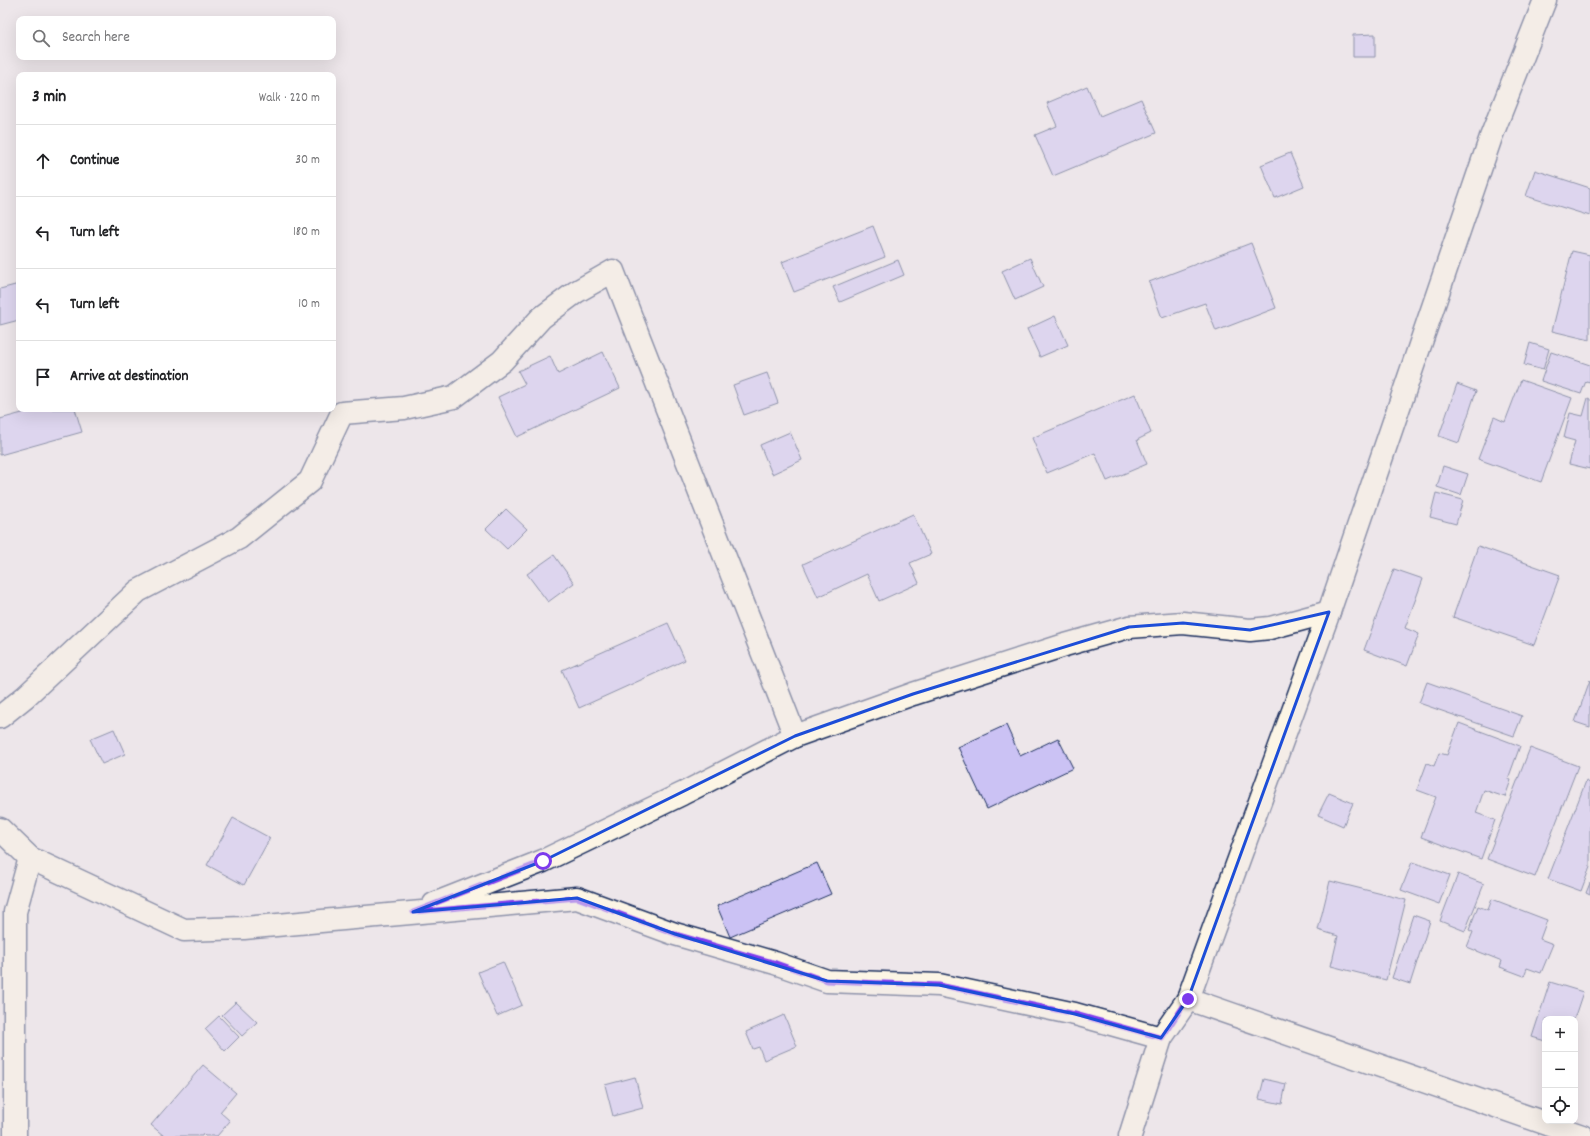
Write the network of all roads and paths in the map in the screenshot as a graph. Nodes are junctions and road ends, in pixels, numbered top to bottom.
1 (1545, 0) edge
2 (1328, 612) junction
3 (0, 716) edge
4 (795, 736) junction
5 (0, 830) edge
6 (30, 858) junction
7 (413, 912) junction
8 (1188, 999) junction
9 (1162, 1038) junction
10 (15, 1136) edge
11 (1130, 1136) edge
12 (1582, 1136) edge

1 - 2 street
2 - 4 street
2 - 8 street
3 - 4 street
4 - 7 street
5 - 6 street
6 - 7 street
6 - 10 street
7 - 9 street
8 - 9 street
8 - 12 street
9 - 11 street

